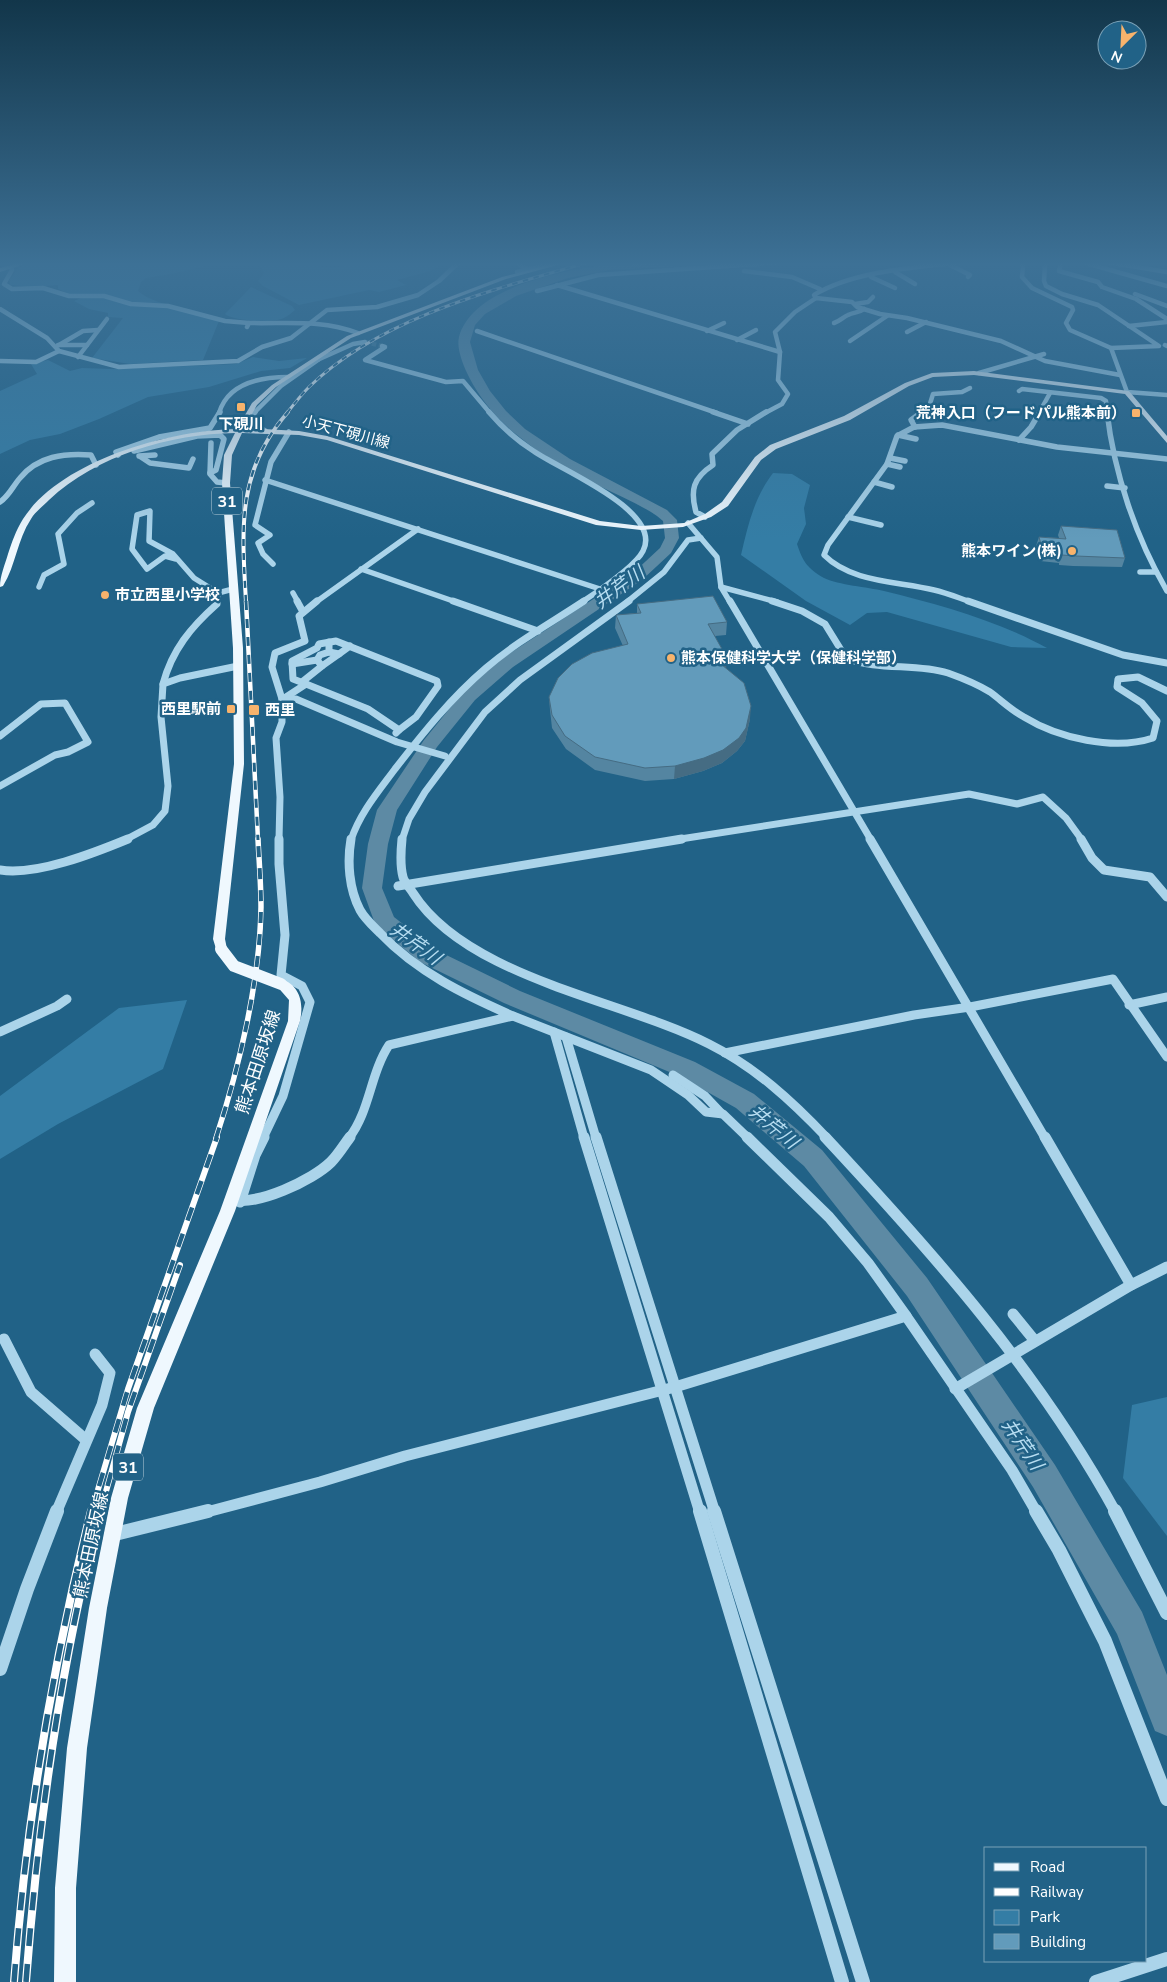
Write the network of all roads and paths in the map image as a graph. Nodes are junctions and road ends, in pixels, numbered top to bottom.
1 (52, 354) edge
2 (70, 354) edge
3 (80, 354) edge
4 (249, 354) edge
5 (324, 354) edge
6 (328, 354) edge
7 (373, 354) tunnel mouth
8 (550, 354) edge
9 (780, 354) edge
10 (1029, 354) edge
11 (1041, 354) edge
12 (1113, 354) edge
13 (1032, 356) junction
14 (78, 357) junction
15 (315, 360) junction
16 (0, 361) edge
17 (979, 373) junction
18 (1120, 375) junction
19 (288, 377) junction
20 (970, 388) dead end
21 (1019, 391) dead end
22 (1127, 392) junction
23 (1050, 393) junction
24 (1167, 395) edge
25 (748, 424) junction
26 (916, 427) junction
27 (239, 430) junction
28 (265, 431) junction
29 (289, 432) junction
30 (898, 435) junction
31 (916, 439) dead end
32 (1019, 440) junction
33 (1167, 441) edge
34 (211, 443) dead end
35 (1049, 446) junction
36 (133, 450) junction
37 (1046, 452) dead end
38 (1115, 454) junction
39 (118, 455) junction
40 (155, 455) dead end
41 (141, 457) junction
42 (193, 459) dead end
43 (1167, 459) edge
44 (888, 461) junction
45 (905, 461) dead end
46 (96, 465) junction
47 (900, 468) dead end
48 (210, 472) junction
49 (1111, 472) dead end
50 (1121, 473) junction
51 (265, 480) junction
52 (874, 482) junction
53 (226, 483) junction
54 (892, 486) dead end
55 (1107, 486) dead end
56 (1125, 488) junction
57 (0, 502) edge
58 (92, 504) dead end
59 (1123, 508) dead end
60 (1132, 509) junction
61 (705, 517) junction
62 (848, 517) junction
63 (683, 524) junction
64 (881, 525) dead end
65 (644, 528) junction
66 (418, 530) junction
67 (701, 538) junction
68 (176, 559) junction
69 (273, 564) dead end
70 (361, 568) junction
71 (1142, 569) dead end
72 (1155, 570) junction
73 (0, 584) edge
74 (39, 587) dead end
75 (721, 587) junction
76 (233, 589) junction
77 (600, 590) junction
78 (1167, 591) edge
79 (218, 593) junction
80 (293, 593) dead end
81 (303, 612) junction
82 (538, 631) junction
83 (329, 642) junction
84 (350, 646) junction
85 (329, 652) junction
86 (339, 654) junction
87 (317, 660) junction
88 (1167, 663) edge
89 (292, 664) junction
90 (238, 666) junction
91 (322, 666) junction
92 (304, 683) junction
93 (163, 684) junction
94 (1167, 691) edge
95 (282, 699) junction
96 (399, 730) junction
97 (0, 736) edge
98 (389, 739) junction
99 (414, 747) junction
100 (444, 755) dead end
101 (0, 786) edge
102 (856, 812) junction
103 (0, 870) edge
104 (402, 886) junction
105 (1167, 898) edge
106 (1167, 997) edge
107 (67, 999) dead end
108 (1130, 1006) junction
109 (970, 1007) junction
110 (513, 1016) junction
111 (0, 1032) edge
112 (554, 1032) junction
113 (566, 1037) junction
114 (725, 1053) junction
115 (1167, 1057) edge
116 (673, 1075) dead end
117 (722, 1114) junction
118 (236, 1200) junction
119 (1167, 1267) edge
120 (1131, 1285) junction
121 (1013, 1314) dead end
122 (906, 1316) junction
123 (4, 1339) dead end
124 (1035, 1341) junction
125 (1014, 1353) junction
126 (95, 1354) dead end
127 (998, 1363) joint
128 (669, 1388) junction
129 (958, 1388) junction
130 (85, 1439) junction
131 (111, 1535) junction
132 (1167, 1613) edge
133 (0, 1669) edge
134 (1167, 1799) edge
135 (1167, 1959) edge
136 (65, 1982) edge
137 (842, 1982) edge
138 (864, 1982) edge
139 (1096, 1982) edge

1 - 16 street
2 - 14 street
3 - 14 street
4 - 14 street
5 - 15 main road, 熊本田原坂線 / 31
6 - 15 street
7 - 65 street
8 - 25 street
9 - 25 street
10 - 13 street
11 - 13 street
12 - 18 street
13 - 17 street
13 - 18 street
15 - 19 main road, 熊本田原坂線 / 31
15 - 28 street
17 - 22 main road, 小天下硯川線
17 - 61 main road, 小天下硯川線
18 - 22 street
19 - 27 main road, 熊本田原坂線 / 31
19 - 39 street
20 - 26 street
21 - 23 street
22 - 24 street
22 - 33 main road
23 - 32 street
23 - 38 street
25 - 61 street
26 - 30 street
26 - 32 street
27 - 28 main road, 小天下硯川線
27 - 36 main road, 小天下硯川線
27 - 53 main road, 熊本田原坂線 / 31
28 - 29 main road, 小天下硯川線
29 - 51 street
29 - 65 main road, 小天下硯川線
30 - 31 street
30 - 44 street
32 - 35 street
34 - 48 street
35 - 37 street
35 - 38 street
36 - 39 main road, 小天下硯川線
36 - 41 street
36 - 48 street
38 - 43 street
38 - 50 street
39 - 46 main road, 小天下硯川線
40 - 41 street
41 - 42 street
44 - 45 street
44 - 47 street
44 - 52 street
46 - 57 street
46 - 73 main road, 小天下硯川線
48 - 53 street
49 - 50 street
50 - 56 street
51 - 66 street
51 - 69 street
52 - 54 street
52 - 62 street
53 - 76 main road, 熊本田原坂線 / 31
55 - 56 street
56 - 60 street
58 - 74 street
59 - 60 street
60 - 72 street
61 - 63 main road, 小天下硯川線
62 - 64 street
62 - 88 street
63 - 65 main road, 小天下硯川線
63 - 67 street
65 - 77 street
66 - 70 street
66 - 77 street
67 - 75 street
67 - 104 street
68 - 68 street
68 - 79 street
70 - 81 street
70 - 82 street
71 - 72 street
72 - 78 street
75 - 94 street
75 - 102 street
76 - 79 street
76 - 90 main road, 熊本田原坂線 / 31
77 - 82 street
79 - 93 street
80 - 81 street
81 - 95 street
82 - 99 street
83 - 84 street
83 - 85 street
83 - 89 street
84 - 86 street
84 - 96 street
85 - 86 street
85 - 87 street
86 - 91 street
87 - 89 street
87 - 91 street
89 - 92 street
90 - 93 street
90 - 118 main road, 熊本田原坂線 / 31, bridge
91 - 92 street
92 - 95 street
92 - 96 street
93 - 103 street
95 - 98 street
95 - 118 street
96 - 98 street
97 - 101 street
98 - 99 street
99 - 100 street
99 - 110 street
102 - 104 street
102 - 105 street
102 - 109 street
104 - 114 street
106 - 108 street
107 - 111 street
108 - 109 street
108 - 115 street
109 - 114 street
109 - 120 street
110 - 112 street
110 - 118 street
112 - 113 street
112 - 128 street
113 - 117 street
113 - 128 street
114 - 125 street
116 - 117 street
117 - 122 street
118 - 131 main road, 熊本田原坂線 / 31
119 - 120 street
120 - 124 street
121 - 124 street
122 - 128 street
122 - 129 street
123 - 130 street
124 - 125 street
125 - 127 street
125 - 132 street
126 - 130 street
127 - 129 street
128 - 131 street
128 - 137 street
128 - 138 street
129 - 134 street
130 - 133 street
131 - 136 main road, 熊本田原坂線 / 31
135 - 139 street

